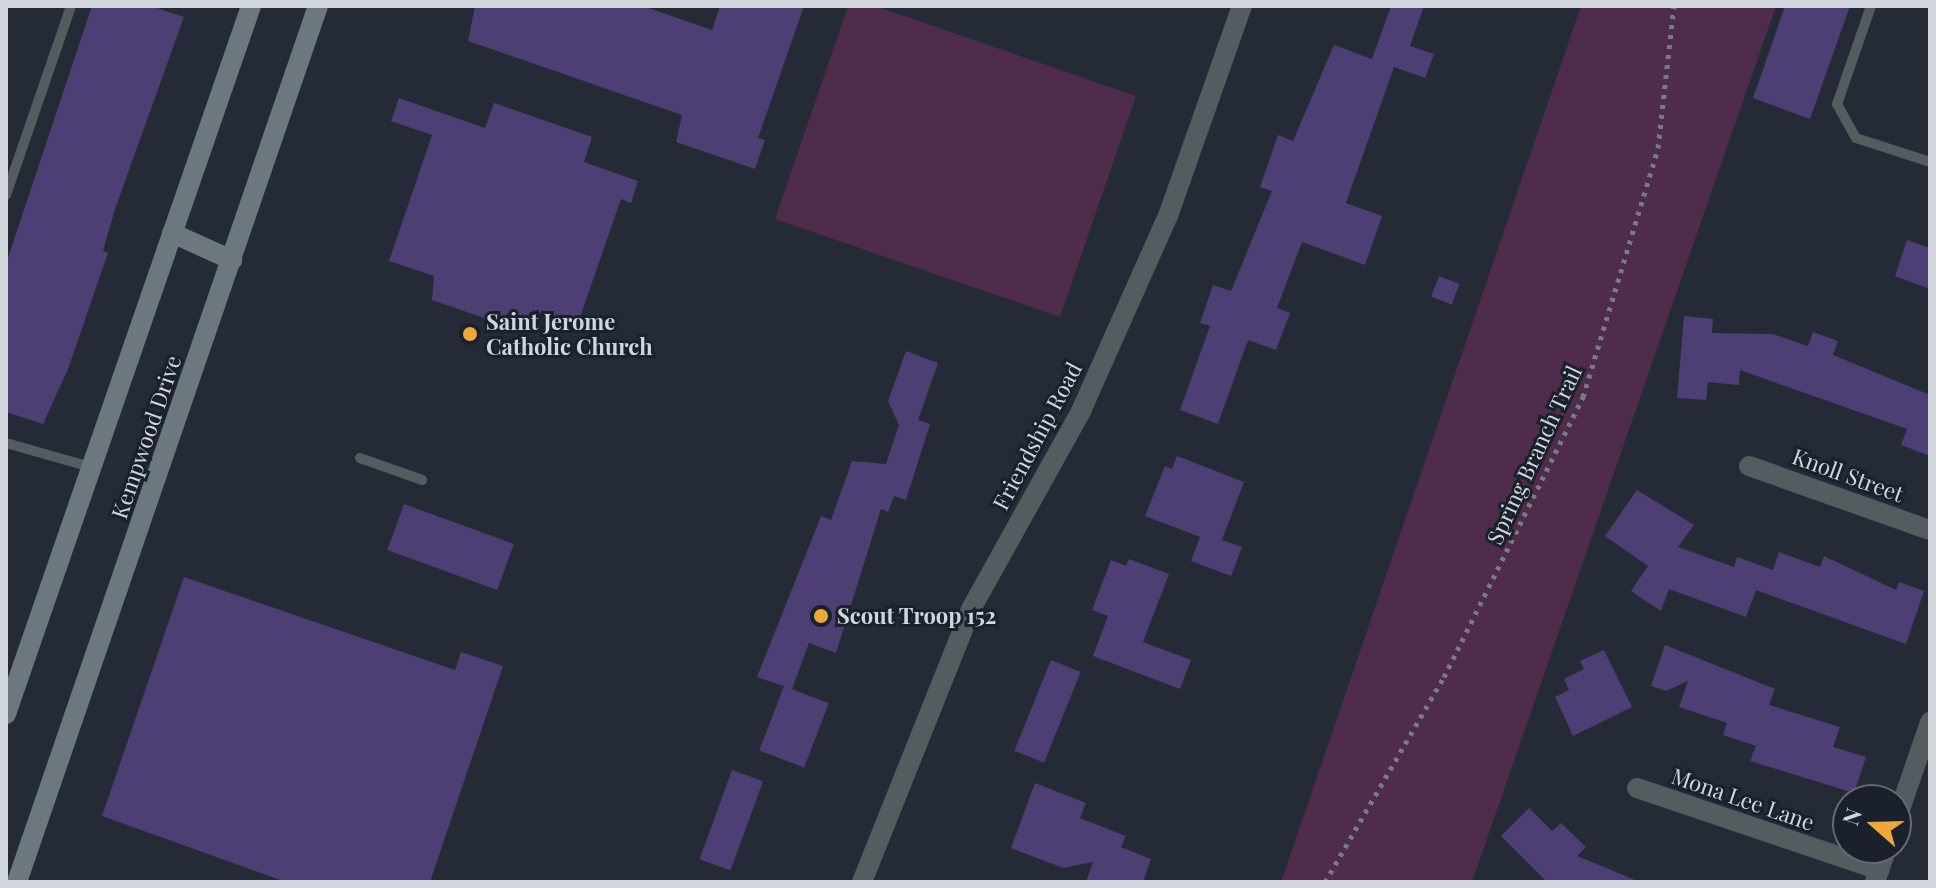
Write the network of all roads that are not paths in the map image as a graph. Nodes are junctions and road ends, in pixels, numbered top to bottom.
1 (71, 6) edge
2 (251, 6) edge
3 (318, 6) edge
4 (1242, 6) edge
5 (1871, 6) edge
6 (1930, 162) edge
7 (6, 195) edge
8 (172, 233) junction
9 (232, 260) junction
10 (6, 443) edge
11 (360, 458) dead end
12 (1749, 466) dead end
13 (91, 467) junction
14 (422, 480) dead end
15 (1930, 530) edge
16 (6, 714) edge
17 (1930, 722) edge
18 (1909, 784) edge
19 (1637, 788) dead end
20 (1877, 876) edge
21 (17, 882) edge
22 (862, 882) edge

1 - 7 lane
2 - 8 main road, Kempwood Drive
3 - 9 main road, Kempwood Drive
4 - 22 street, Friendship Road
5 - 6 lane
8 - 9 main road
8 - 13 main road, Kempwood Drive
9 - 21 main road, Kempwood Drive
10 - 13 lane
11 - 14 lane
12 - 15 street, Knoll Street
13 - 16 main road, Kempwood Drive
17 - 18 street
19 - 20 street, Mona Lee Lane

